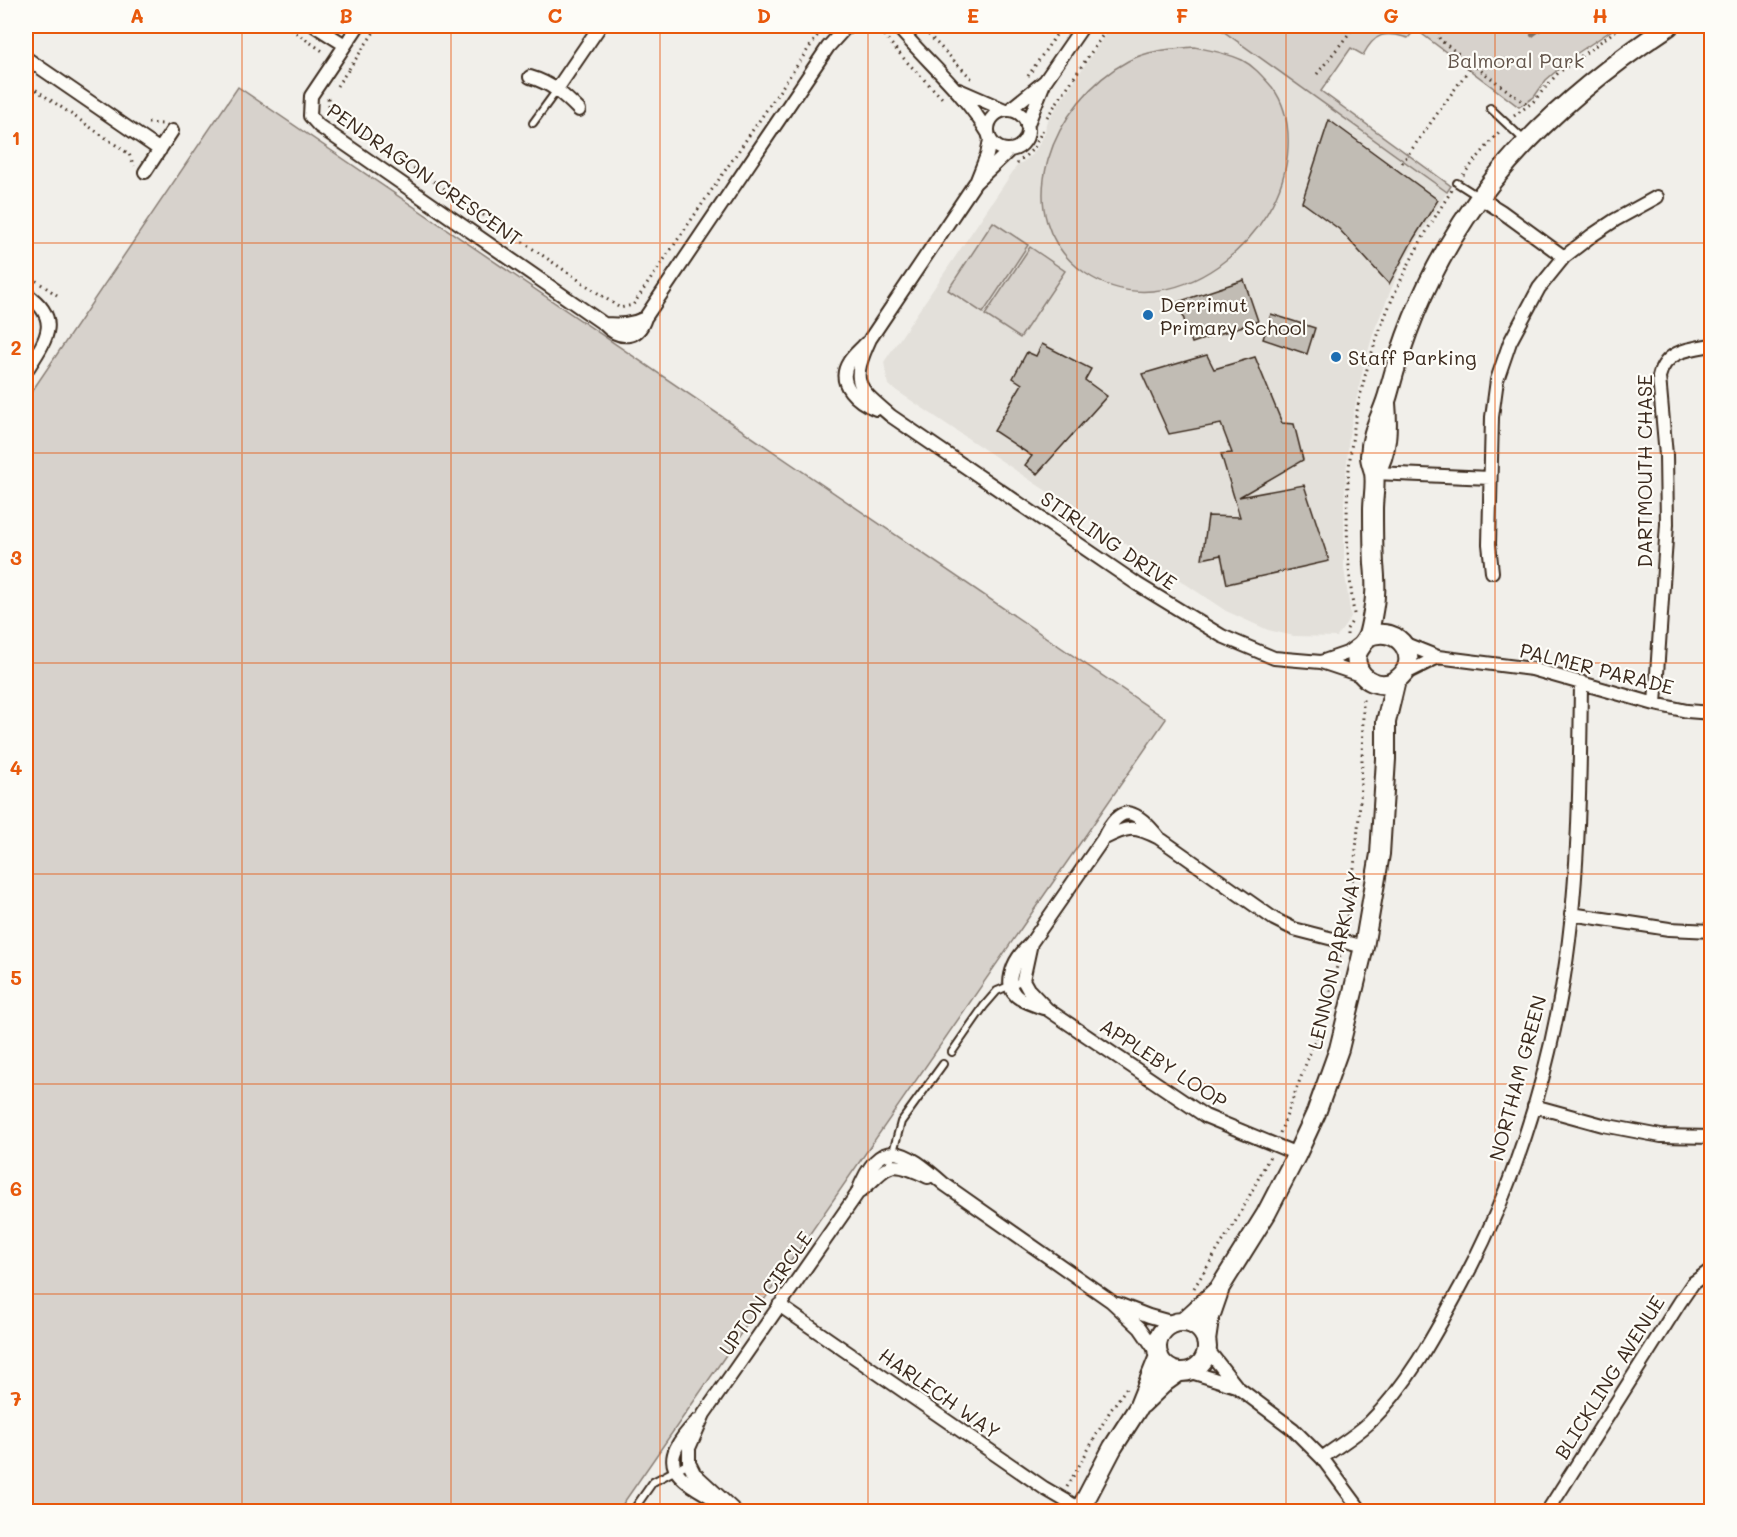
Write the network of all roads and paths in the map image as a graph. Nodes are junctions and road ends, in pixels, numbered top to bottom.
1 (286, 26) edge
2 (315, 26) edge
3 (358, 26) edge
4 (378, 26) edge
5 (600, 26) edge
6 (824, 26) edge
7 (876, 26) edge
8 (897, 26) edge
9 (920, 26) edge
10 (1062, 26) edge
11 (1083, 26) edge
12 (1109, 26) edge
13 (1304, 26) edge
14 (1334, 26) edge
15 (1355, 26) edge
16 (1440, 26) edge
17 (1622, 26) edge
18 (1669, 26) edge
19 (848, 27) edge
20 (345, 45) junction
21 (26, 58) edge
22 (335, 59) junction
23 (1473, 65) junction
24 (349, 69) junction
25 (1317, 74) dead end
26 (530, 77) dead end
27 (974, 81) dead end
28 (1024, 81) dead end
29 (1045, 81) junction
30 (26, 83) edge
31 (955, 88) junction
32 (557, 89) junction
33 (945, 101) dead end
34 (1528, 105) junction
35 (1490, 108) dead end
36 (579, 110) dead end
37 (1007, 110) junction
38 (139, 117) dead end
39 (1046, 118) dead end
40 (533, 123) dead end
41 (1507, 124) junction
42 (1027, 126) junction
43 (170, 127) joint
44 (989, 136) junction
45 (1526, 141) junction
46 (160, 150) junction
47 (1010, 150) junction
48 (1402, 163) dead end
49 (140, 172) joint
50 (975, 183) junction
51 (1457, 183) junction
52 (1658, 197) dead end
53 (1480, 198) junction
54 (1564, 257) junction
55 (26, 274) edge
56 (26, 294) edge
57 (57, 296) dead end
58 (26, 320) edge
59 (26, 340) edge
60 (1712, 345) edge
61 (26, 371) edge
62 (1375, 474) junction
63 (1490, 478) junction
64 (1492, 572) dead end
65 (1375, 596) junction
66 (1365, 639) junction
67 (1400, 640) junction
68 (1347, 653) junction
69 (1438, 657) junction
70 (1321, 662) junction
71 (1399, 678) junction
72 (1581, 682) junction
73 (1365, 684) junction
74 (1655, 704) junction
75 (1712, 713) edge
76 (1386, 722) junction
77 (1126, 813) junction
78 (1129, 827) junction
79 (1159, 838) junction
80 (1103, 839) junction
81 (1571, 914) junction
82 (1712, 931) edge
83 (1343, 941) junction
84 (1031, 943) junction
85 (1364, 947) junction
86 (1023, 980) junction
87 (1009, 984) junction
88 (1047, 1009) junction
89 (952, 1052) dead end
90 (943, 1064) dead end
91 (1534, 1106) junction
92 (1712, 1137) edge
93 (1275, 1146) junction
94 (892, 1153) junction
95 (1297, 1154) junction
96 (889, 1167) junction
97 (944, 1184) junction
98 (858, 1194) junction
99 (1712, 1269) edge
100 (1220, 1289) junction
101 (1190, 1293) dead end
102 (1111, 1301) junction
103 (779, 1305) junction
104 (1179, 1322) junction
105 (1206, 1345) junction
106 (1158, 1355) junction
107 (1183, 1371) junction
108 (1128, 1387) dead end
109 (1237, 1387) junction
110 (1138, 1408) junction
111 (704, 1414) junction
112 (1322, 1458) junction
113 (688, 1463) junction
114 (674, 1470) junction
115 (1060, 1500) junction
116 (1079, 1510) edge
117 (735, 1511) edge
118 (632, 1512) edge
119 (1362, 1512) edge
120 (1547, 1512) edge

1 - 22 path
2 - 20 street
3 - 20 street, PENDRAGON CRESCENT
4 - 24 path
5 - 32 street
6 - 24 path
7 - 33 path
8 - 31 street
9 - 27 path
10 - 28 path
11 - 29 street
12 - 39 path
13 - 14 path
15 - 25 path
16 - 23 path
17 - 34 path
18 - 45 street, LENNON PARKWAY
19 - 22 street, PENDRAGON CRESCENT
20 - 22 street, PENDRAGON CRESCENT
21 - 46 street
22 - 24 path
23 - 34 path
23 - 48 path
26 - 32 street
29 - 37 street
29 - 42 street
30 - 49 path
31 - 37 street
31 - 44 street
32 - 36 street
32 - 40 lane
34 - 41 path
35 - 41 lane
37 - 42 street
37 - 44 street
38 - 43 path
41 - 45 lane
41 - 51 path
42 - 47 street
43 - 46 street
44 - 47 street
44 - 50 street, STIRLING DRIVE
45 - 53 street, LENNON PARKWAY
46 - 49 street
47 - 50 street, STIRLING DRIVE
50 - 70 street, STIRLING DRIVE
51 - 53 lane
51 - 68 path
52 - 54 street
53 - 54 street
53 - 62 street, LENNON PARKWAY
54 - 63 street
55 - 57 path
56 - 61 street
58 - 59 path
60 - 74 street, DARTMOUTH CHASE
62 - 63 street
62 - 65 street, LENNON PARKWAY
63 - 64 street
65 - 66 street, LENNON PARKWAY
65 - 67 street, LENNON PARKWAY
66 - 67 street
66 - 68 street, STIRLING DRIVE
66 - 73 street, LENNON PARKWAY
67 - 69 street, PALMER PARADE
67 - 71 street, LENNON PARKWAY
68 - 70 street, STIRLING DRIVE
69 - 71 street
69 - 72 street, PALMER PARADE
70 - 73 street, STIRLING DRIVE
71 - 73 street
71 - 76 street, LENNON PARKWAY
72 - 74 street, PALMER PARADE
72 - 81 street, NORTHAM GREEN
73 - 76 street, LENNON PARKWAY
73 - 83 path
74 - 75 street, PALMER PARADE
76 - 85 street, LENNON PARKWAY
77 - 78 lane
77 - 79 street
77 - 80 street
78 - 79 street
78 - 80 street
79 - 83 street
80 - 84 street
81 - 82 street
81 - 91 street, NORTHAM GREEN
83 - 85 street
83 - 93 path
84 - 86 street
84 - 87 street
85 - 95 street, LENNON PARKWAY
86 - 87 lane
86 - 88 street, APPLEBY LOOP
87 - 88 street, APPLEBY LOOP
87 - 89 lane
88 - 93 street, APPLEBY LOOP
90 - 94 lane
91 - 92 street
91 - 112 street, NORTHAM GREEN
93 - 95 street, APPLEBY LOOP
93 - 101 path
94 - 96 lane
94 - 97 street
94 - 98 street, UPTON CIRCLE
95 - 100 street, LENNON PARKWAY
96 - 97 street
96 - 98 street, UPTON CIRCLE
97 - 102 street
98 - 103 street, UPTON CIRCLE
99 - 120 street, BLICKLING AVENUE
100 - 104 street, LENNON PARKWAY
100 - 105 street, LENNON PARKWAY
102 - 104 street
102 - 106 street
103 - 111 street, UPTON CIRCLE
103 - 115 street, HARLECH WAY
104 - 105 street
104 - 106 street
105 - 107 street
105 - 109 street
106 - 107 street
106 - 110 street
107 - 109 street
107 - 110 street
108 - 115 path
109 - 112 street
110 - 116 street
111 - 113 street, UPTON CIRCLE
111 - 114 street, UPTON CIRCLE
112 - 119 street
113 - 114 lane
113 - 117 street
114 - 117 street
114 - 118 lane
115 - 116 street, HARLECH WAY

